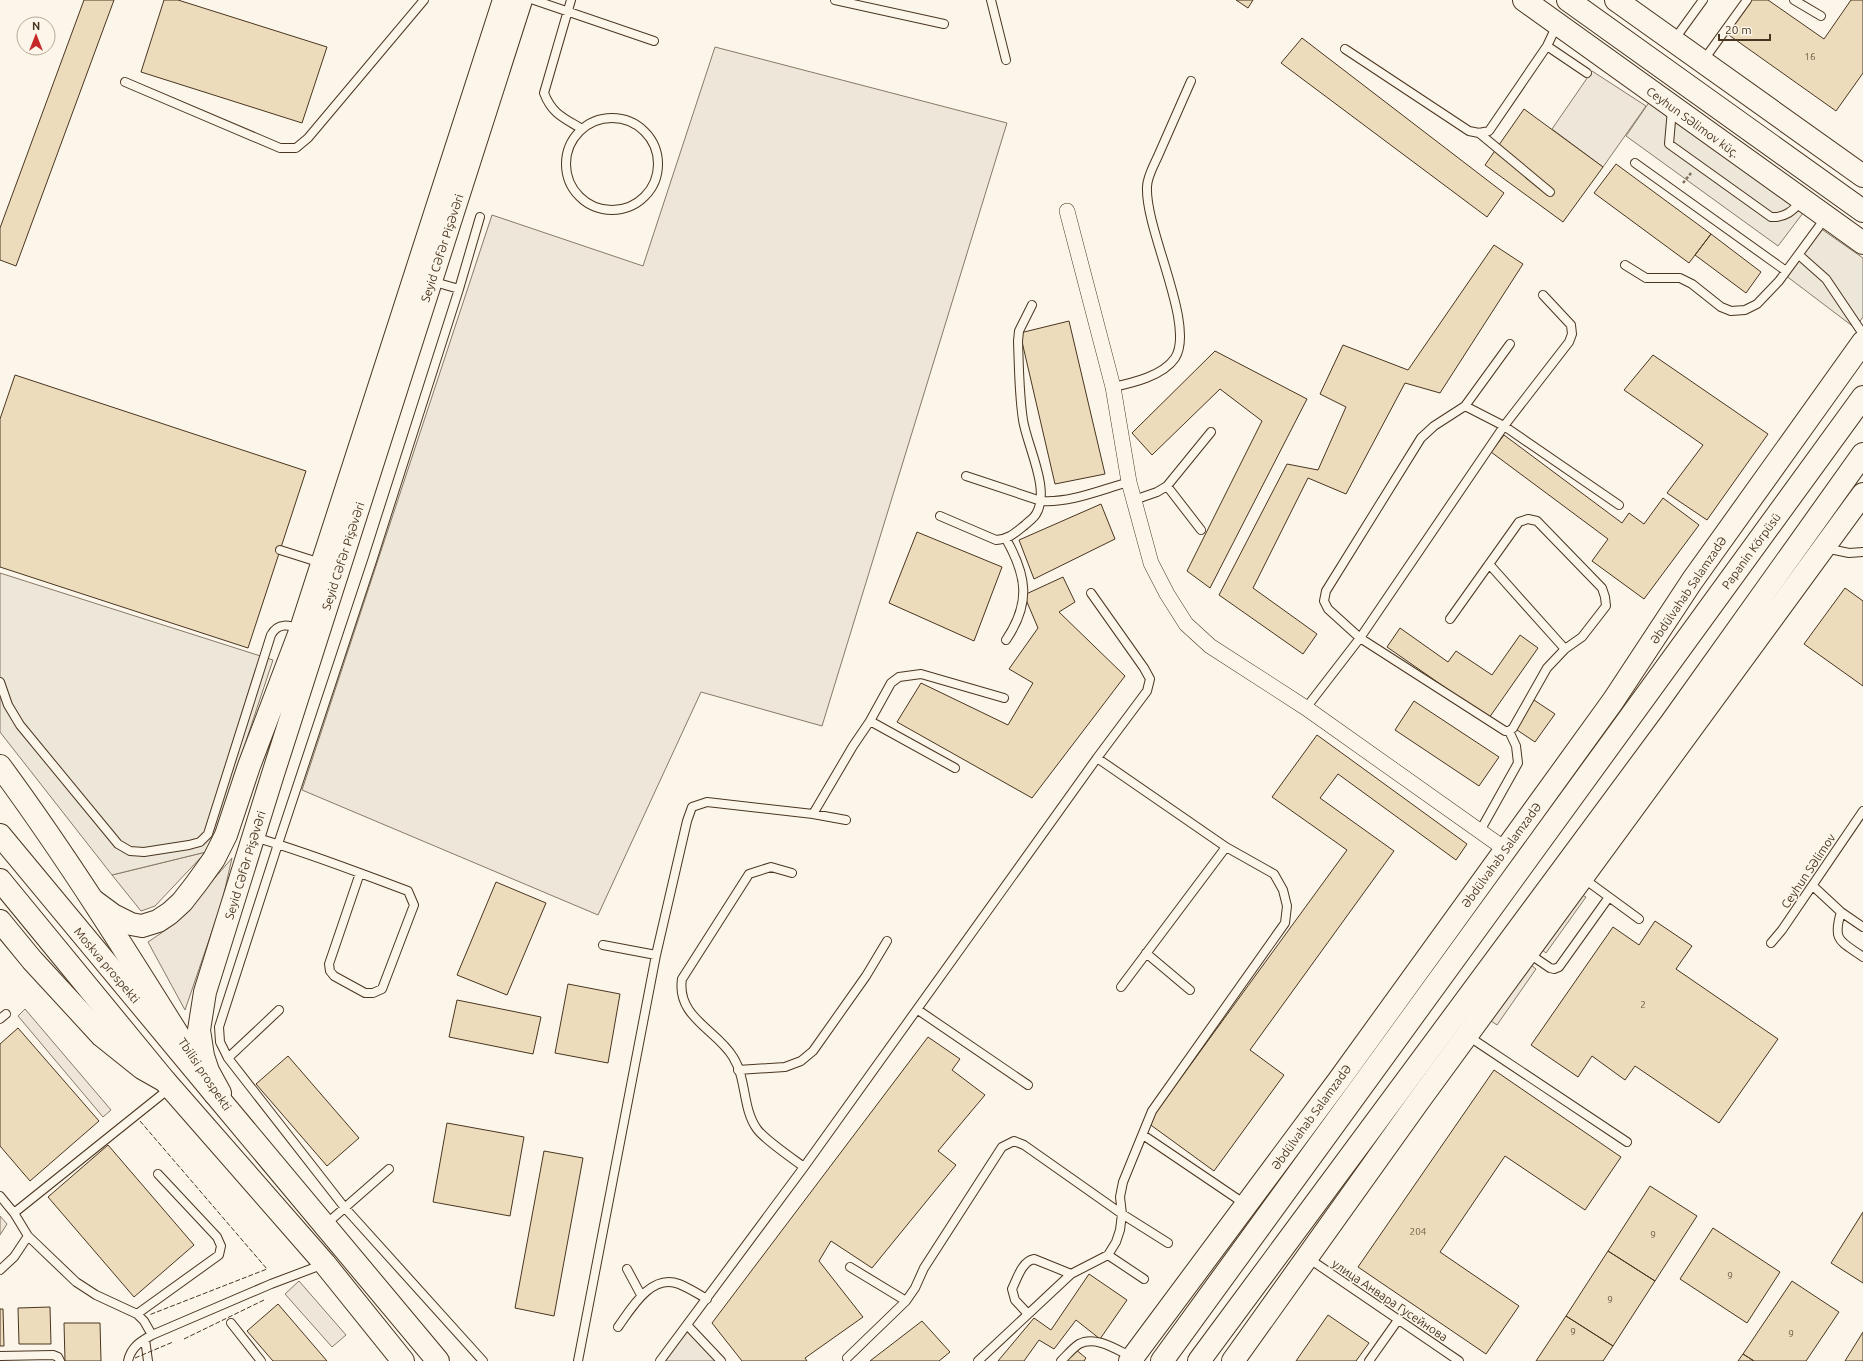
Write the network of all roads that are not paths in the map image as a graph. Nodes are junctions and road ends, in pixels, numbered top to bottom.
1 (424, 0) edge
2 (504, 0) edge
3 (521, 0) edge
4 (534, 0) edge
5 (571, 0) edge
6 (836, 0) edge
7 (991, 0) edge
8 (1524, 0) edge
9 (1568, 0) edge
10 (1616, 0) edge
11 (1703, 0) edge
12 (1747, 0) edge
13 (1794, 0) edge
14 (567, 11) junction
15 (1821, 16) dead end
16 (944, 24) dead end
17 (1558, 24) junction
18 (654, 41) dead end
19 (1673, 41) junction
20 (1547, 46) junction
21 (1345, 49) dead end
22 (1006, 60) dead end
23 (1702, 62) junction
24 (1587, 73) dead end
25 (1191, 81) dead end
26 (125, 82) dead end
27 (1672, 106) junction
28 (582, 129) junction
29 (1479, 133) junction
30 (1765, 140) junction
31 (1635, 164) dead end
32 (1863, 176) edge
33 (1783, 186) junction
34 (1834, 190) junction
35 (1550, 192) dead end
36 (1803, 200) junction
37 (1067, 211) dead end
38 (1863, 211) edge
39 (1826, 216) junction
40 (480, 217) dead end
41 (1863, 243) edge
42 (1799, 255) junction
43 (1625, 265) dead end
44 (1786, 271) junction
45 (431, 281) junction
46 (459, 290) junction
47 (1543, 295) dead end
48 (1032, 305) dead end
49 (1863, 334) edge
50 (1863, 342) edge
51 (1510, 344) dead end
52 (1112, 387) junction
53 (1863, 397) edge
54 (1465, 406) junction
55 (1504, 426) junction
56 (1211, 432) dead end
57 (1863, 454) edge
58 (966, 476) dead end
59 (1129, 482) junction
60 (1167, 486) junction
61 (1863, 494) edge
62 (1134, 500) junction
63 (1041, 501) junction
64 (1619, 505) dead end
65 (940, 516) dead end
66 (1201, 530) dead end
67 (1006, 539) junction
68 (1824, 548) junction
69 (280, 550) dead end
70 (1863, 552) edge
71 (322, 564) junction
72 (1489, 564) junction
73 (1091, 593) dead end
74 (1450, 619) dead end
75 (301, 629) junction
76 (1360, 638) junction
77 (1006, 640) dead end
78 (1565, 649) junction
79 (0, 682) edge
80 (1004, 698) dead end
81 (1639, 705) joint
82 (1306, 708) junction
83 (870, 722) junction
84 (1509, 731) junction
85 (1097, 758) junction
86 (1598, 762) junction
87 (0, 766) edge
88 (249, 766) junction
89 (955, 768) dead end
90 (273, 774) junction
91 (1626, 783) junction
92 (1550, 788) junction
93 (1863, 811) edge
94 (813, 814) junction
95 (846, 820) dead end
96 (1480, 831) junction
97 (1616, 832) junction
98 (0, 835) edge
99 (253, 836) junction
100 (278, 844) junction
101 (1226, 847) junction
102 (1505, 849) junction
103 (360, 873) junction
104 (792, 873) dead end
105 (1582, 878) junction
106 (0, 880) edge
107 (1480, 884) junction
108 (1813, 886) junction
109 (1609, 897) junction
110 (94, 901) junction
111 (1841, 912) junction
112 (1639, 919) dead end
113 (0, 921) edge
114 (1863, 927) edge
115 (1544, 930) junction
116 (1472, 934) junction
117 (887, 941) dead end
118 (1771, 943) dead end
119 (603, 945) dead end
120 (1503, 950) junction
121 (1146, 952) junction
122 (1528, 952) junction
123 (656, 955) junction
124 (1863, 957) edge
125 (1121, 987) dead end
126 (1190, 990) dead end
127 (280, 1010) dead end
128 (918, 1010) junction
129 (1467, 1035) junction
130 (228, 1058) junction
131 (738, 1070) junction
132 (168, 1084) junction
133 (1028, 1085) dead end
134 (215, 1094) junction
135 (230, 1112) junction
136 (1143, 1135) junction
137 (1626, 1142) dead end
138 (804, 1167) junction
139 (389, 1169) dead end
140 (158, 1174) dead end
141 (0, 1196) edge
142 (1246, 1204) junction
143 (345, 1208) junction
144 (14, 1213) junction
145 (1122, 1214) junction
146 (325, 1226) junction
147 (28, 1236) junction
148 (1168, 1243) dead end
149 (1108, 1255) junction
150 (1308, 1258) junction
151 (325, 1264) junction
152 (850, 1267) dead end
153 (627, 1269) dead end
154 (0, 1270) edge
155 (1072, 1274) junction
156 (1144, 1280) dead end
157 (641, 1295) junction
158 (706, 1299) junction
159 (906, 1301) junction
160 (137, 1314) junction
161 (1028, 1314) junction
162 (1398, 1320) junction
163 (231, 1323) dead end
164 (687, 1325) junction
165 (618, 1327) dead end
166 (148, 1337) junction
167 (0, 1356) edge
168 (847, 1358) dead end
169 (1132, 1359) edge
170 (60, 1361) edge
171 (128, 1361) edge
172 (148, 1361) edge
173 (261, 1361) edge
174 (403, 1361) edge
175 (438, 1361) edge
176 (483, 1361) edge
177 (578, 1361) edge
178 (660, 1361) edge
179 (721, 1361) edge
180 (978, 1361) edge
181 (1061, 1361) edge
182 (1162, 1361) edge
183 (1199, 1361) edge
184 (1233, 1361) edge
185 (1369, 1361) edge
186 (1459, 1361) edge

1 - 26 lane
2 - 71 main road, Seyid Cəfər Pişəvəri
3 - 45 main road, Seyid Cəfər Pişəvəri
4 - 14 lane
5 - 14 lane
6 - 16 lane
7 - 22 lane
8 - 17 main road, Ceyhun Səlimov küç.
9 - 30 main road
10 - 19 main road
11 - 19 lane
12 - 23 lane
13 - 15 lane
14 - 18 lane
14 - 28 lane
17 - 20 lane
17 - 27 main road, Ceyhun Səlimov küç.
19 - 23 main road
20 - 24 lane
20 - 29 lane
21 - 29 lane
23 - 32 main road
25 - 52 lane
27 - 33 main road, Ceyhun Səlimov küç.
27 - 36 lane
28 - 28 lane
29 - 35 lane
30 - 33 main road
30 - 34 main road
31 - 44 lane
33 - 34 main road
33 - 36 main road, Ceyhun Səlimov küç.
34 - 38 main road
36 - 39 main road, Ceyhun Səlimov küç.
37 - 52 street
39 - 41 main road, Ceyhun Səlimov küç.
39 - 42 lane
40 - 46 lane
42 - 44 lane
42 - 49 lane
43 - 44 lane
45 - 46 lane
45 - 90 main road, Seyid Cəfər Pişəvəri
46 - 100 lane
47 - 55 lane
48 - 63 lane
50 - 92 main road, Əbdülvahab Salamzadə
51 - 54 lane
52 - 59 street
53 - 81 main road, Papanin Körpüsü
54 - 55 lane
54 - 76 lane
55 - 64 lane
55 - 76 lane
56 - 60 lane
57 - 91 main road
58 - 63 lane
59 - 62 street
59 - 63 lane
60 - 62 lane
60 - 66 lane
61 - 68 main road
62 - 82 street
63 - 67 lane
65 - 67 lane
67 - 77 lane
68 - 70 lane
68 - 97 main road
69 - 71 lane
71 - 75 main road, Seyid Cəfər Pişəvəri
72 - 74 lane
72 - 78 lane
72 - 78 lane
73 - 85 lane
75 - 79 lane
75 - 88 main road, Seyid Cəfər Pişəvəri
76 - 82 lane
76 - 84 lane
78 - 84 lane
80 - 83 lane
81 - 86 main road, Əbdülvahab Salamzadə
82 - 96 street
83 - 89 lane
83 - 94 lane
84 - 96 lane
85 - 101 lane
85 - 128 lane
86 - 92 main road
86 - 116 main road, Əbdülvahab Salamzadə
87 - 110 main road, Tbilisi prospekti
88 - 90 main road
88 - 110 main road, Seyid Cəfər Pişəvəri
90 - 99 main road, Seyid Cəfər Pişəvəri
91 - 97 main road
91 - 120 main road
92 - 102 main road, Əbdülvahab Salamzadə
93 - 108 lane, Ceyhun Səlimov
94 - 95 lane
94 - 123 lane
96 - 102 street
97 - 105 main road
98 - 134 main road, Moskva prospekti
99 - 100 lane
99 - 135 main road, Seyid Cəfər Pişəvəri
100 - 103 lane
100 - 130 lane
101 - 121 lane
101 - 136 lane
102 - 107 main road, Əbdülvahab Salamzadə
103 - 103 lane
104 - 131 lane
105 - 109 lane
105 - 115 main road
106 - 132 main road
107 - 116 main road
107 - 142 main road, Əbdülvahab Salamzadə
108 - 111 lane
108 - 118 lane, Ceyhun Səlimov
109 - 112 lane
109 - 122 lane
110 - 134 main road, Tbilisi prospekti
111 - 114 lane
111 - 124 lane
113 - 132 main road
115 - 120 main road
115 - 122 main road
116 - 182 main road, Əbdülvahab Salamzadə
117 - 131 lane
119 - 123 lane
120 - 183 main road
121 - 125 lane
121 - 126 lane
122 - 129 main road
123 - 177 lane
127 - 130 lane
128 - 133 lane
128 - 138 lane
129 - 137 lane
129 - 150 main road
130 - 143 lane
131 - 138 lane
132 - 144 lane
132 - 151 main road
134 - 135 main road, Tbilisi prospekti
135 - 146 main road, Tbilisi prospekti
136 - 142 lane
136 - 145 lane
138 - 158 lane
139 - 143 lane
140 - 160 lane
141 - 144 lane
142 - 169 main road, Əbdülvahab Salamzadə
143 - 146 lane
143 - 176 lane
144 - 147 lane
145 - 148 lane
145 - 149 lane
145 - 159 lane
146 - 175 main road, Tbilisi prospekti
147 - 154 lane
147 - 160 lane
149 - 155 lane
149 - 156 lane
150 - 162 lane, улица Анвара Гусейнова
150 - 184 main road
151 - 166 lane
151 - 174 main road
152 - 159 lane
153 - 157 lane
155 - 161 lane
155 - 161 lane
157 - 158 lane
157 - 165 lane
158 - 164 lane
159 - 168 lane
160 - 166 lane
161 - 180 lane
162 - 185 lane
162 - 186 lane, улица Анвара Гусейнова
163 - 173 lane
164 - 178 lane
164 - 179 lane
166 - 171 lane
166 - 172 lane
167 - 170 lane
169 - 181 lane

